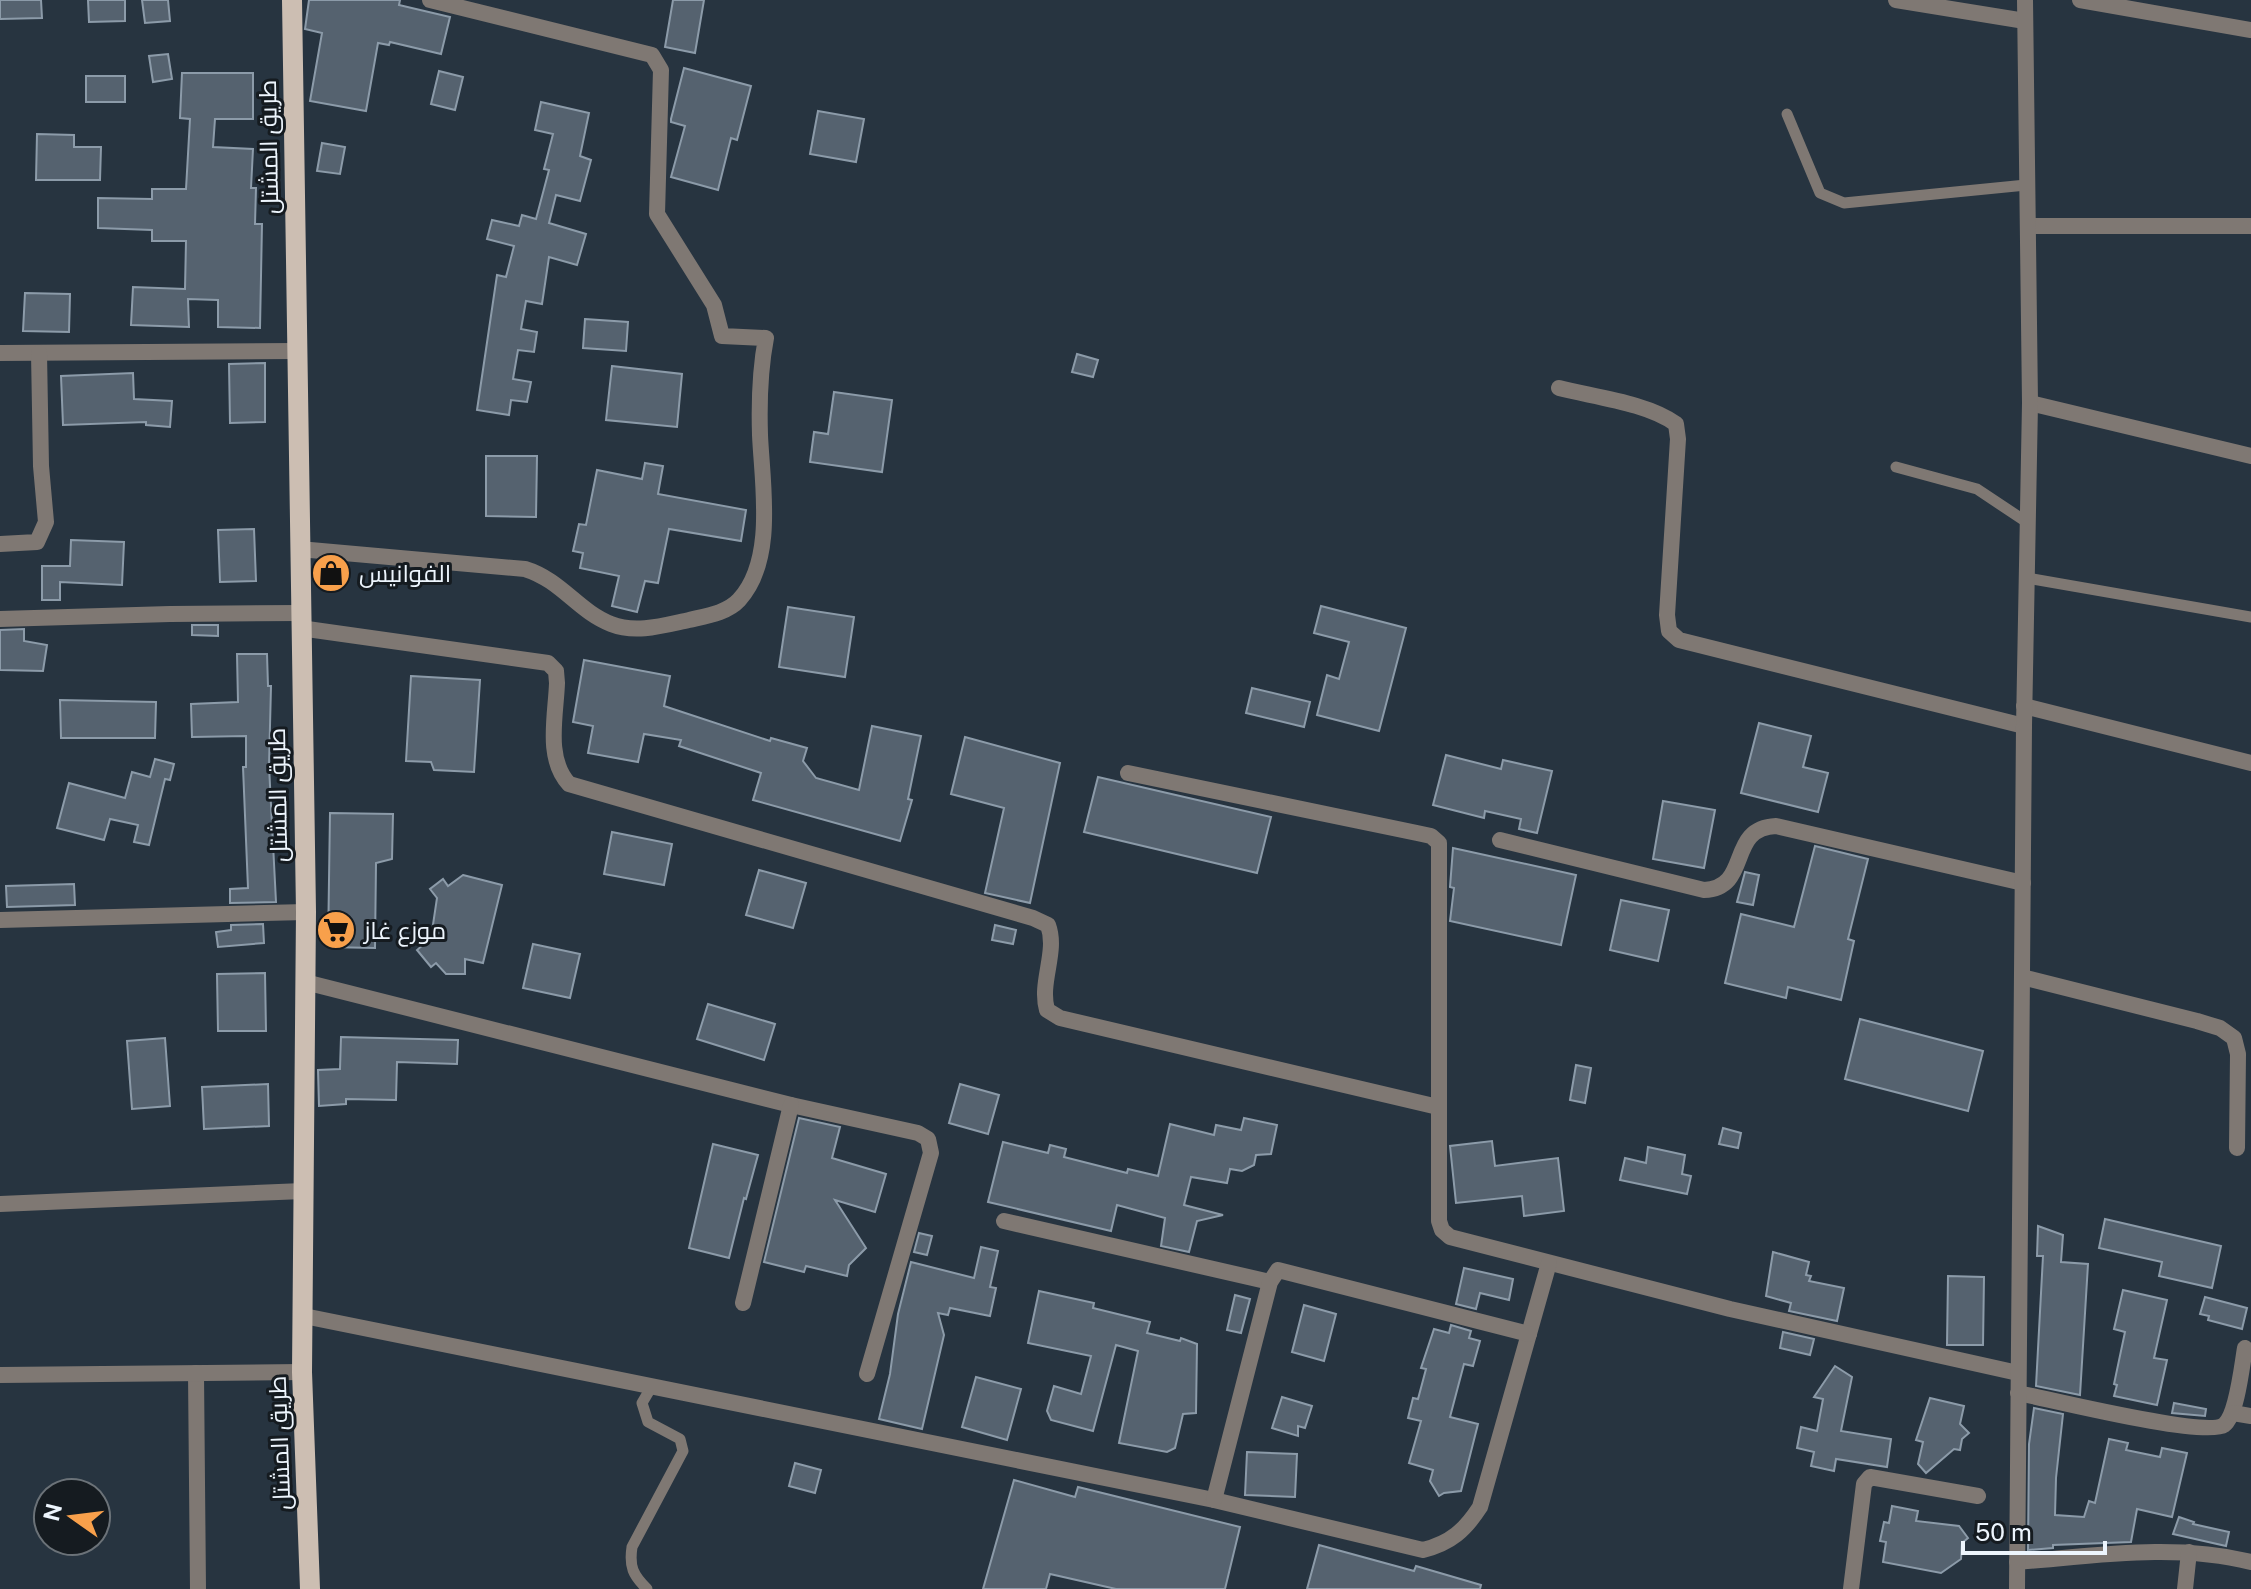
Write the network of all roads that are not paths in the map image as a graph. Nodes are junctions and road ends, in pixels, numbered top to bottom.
1 (292, 0) edge
2 (430, 0) edge
3 (1896, 0) edge
4 (2025, 0) edge
5 (2080, 0) edge
6 (2025, 21) junction
7 (2251, 30) edge
8 (1787, 114) dead end
9 (2026, 185) junction
10 (2029, 226) junction
11 (2251, 226) edge
12 (296, 351) junction
13 (0, 353) edge
14 (39, 353) junction
15 (1559, 388) dead end
16 (2030, 403) junction
17 (2251, 456) edge
18 (1896, 467) dead end
19 (2028, 523) junction
20 (0, 544) edge
21 (299, 549) junction
22 (2027, 578) junction
23 (2251, 617) edge
24 (0, 619) edge
25 (300, 621) junction
26 (2024, 706) junction
27 (2024, 726) junction
28 (2251, 763) edge
29 (1128, 773) dead end
30 (1500, 840) dead end
31 (2023, 883) junction
32 (306, 912) junction
33 (0, 920) edge
34 (2022, 977) junction
35 (305, 982) junction
36 (791, 1105) junction
37 (1438, 1107) junction
38 (2237, 1148) dead end
39 (303, 1191) junction
40 (0, 1204) edge
41 (1004, 1221) dead end
42 (1549, 1263) junction
43 (1270, 1282) junction
44 (743, 1303) dead end
45 (304, 1316) junction
46 (1529, 1334) junction
47 (2245, 1348) dead end
48 (302, 1372) junction
49 (196, 1373) junction
50 (2018, 1373) junction
51 (867, 1374) dead end
52 (0, 1375) edge
53 (652, 1386) junction
54 (2018, 1393) junction
55 (2233, 1413) junction
56 (2251, 1416) edge
57 (1978, 1496) dead end
58 (1214, 1500) junction
59 (2189, 1552) junction
60 (2017, 1562) junction
61 (2251, 1562) edge
62 (198, 1589) edge
63 (310, 1589) edge
64 (647, 1589) edge
65 (1851, 1589) edge
66 (2017, 1589) edge
67 (2185, 1589) edge

1 - 12 main road, طريق المشتل
2 - 21 street
3 - 6 street
4 - 6 street
5 - 7 street
6 - 9 street
8 - 9 lane
9 - 10 street
10 - 11 street
10 - 16 street
12 - 14 street
12 - 21 main road, طريق المشتل
13 - 14 street
14 - 20 street
15 - 27 street
16 - 17 street
16 - 19 street
18 - 19 lane
19 - 22 street
21 - 25 main road, طريق المشتل
22 - 23 lane
22 - 26 street
24 - 25 street
25 - 32 main road, طريق المشتل
25 - 37 street
26 - 27 street
26 - 28 street
27 - 31 street
29 - 37 street
30 - 31 street
31 - 34 street
32 - 33 street
32 - 35 main road, طريق المشتل
34 - 38 street
34 - 50 street
35 - 36 street
35 - 39 main road, طريق المشتل
36 - 44 street
36 - 51 street
37 - 42 street
39 - 40 street
39 - 45 main road, طريق المشتل
41 - 43 street
42 - 46 street
42 - 50 street
43 - 46 street
43 - 58 street
45 - 48 main road, طريق المشتل
45 - 53 street
46 - 58 street
47 - 55 street
48 - 49 street
48 - 63 main road, طريق المشتل
49 - 52 street
49 - 62 street
50 - 54 street
53 - 58 street
53 - 64 lane
54 - 55 street
54 - 60 street
55 - 56 street
57 - 65 street
59 - 60 street
59 - 61 street
59 - 67 street
60 - 66 street

